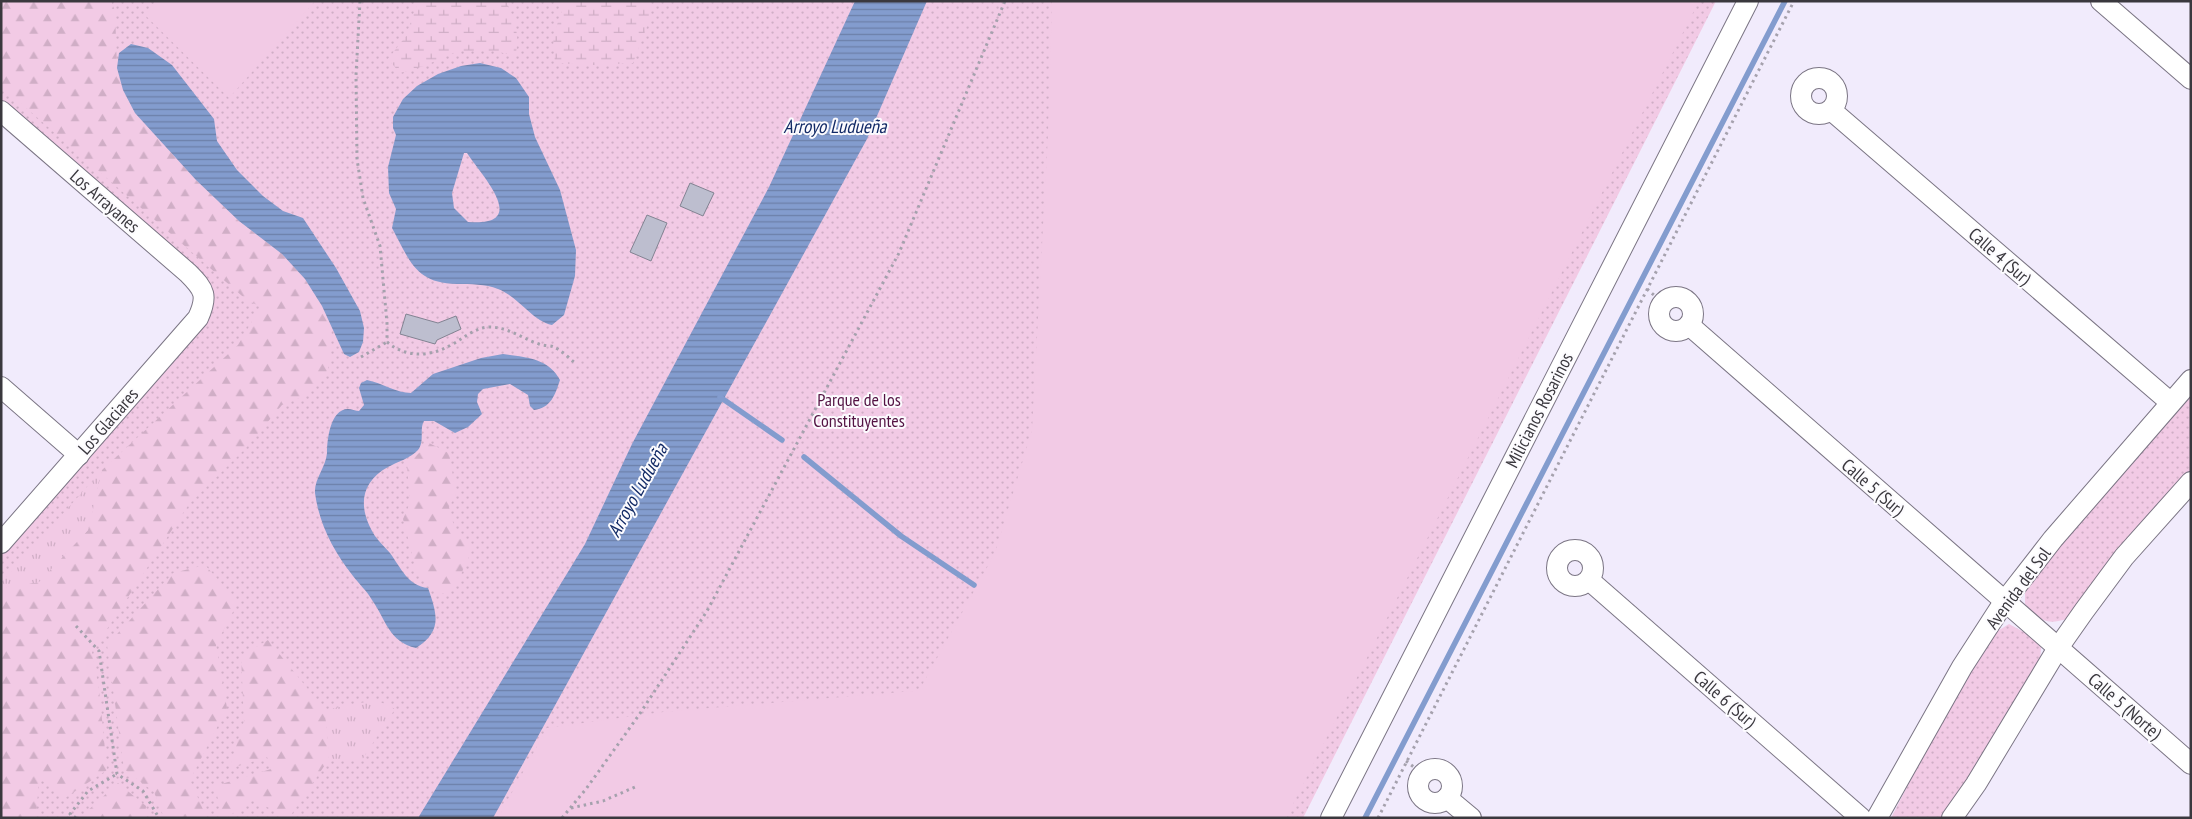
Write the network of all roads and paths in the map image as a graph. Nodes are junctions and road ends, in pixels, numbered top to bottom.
1 (360, 1) edge
2 (1004, 1) edge
3 (1748, 1) edge
4 (1794, 1) edge
5 (2101, 1) edge
6 (2191, 79) edge
7 (1831, 110) dead end
8 (1, 111) edge
9 (1647, 289) junction
10 (204, 294) joint
11 (1663, 302) joint
12 (387, 342) junction
13 (361, 357) dead end
14 (575, 363) dead end
15 (2191, 380) edge
16 (1, 388) edge
17 (2170, 402) junction
18 (78, 455) junction
19 (2191, 482) edge
20 (1, 543) edge
21 (1588, 580) dead end
22 (2004, 602) junction
23 (76, 626) dead end
24 (2058, 648) junction
25 (1406, 761) junction
26 (2191, 764) edge
27 (117, 774) junction
28 (1423, 774) joint
29 (635, 787) dead end
30 (570, 808) junction
31 (76, 818) edge
32 (159, 818) edge
33 (562, 818) edge
34 (1331, 818) edge
35 (1378, 818) edge
36 (1470, 818) edge
37 (1861, 818) edge
38 (1877, 818) edge
39 (1952, 818) edge

1 - 12 path
2 - 30 path
3 - 34 street, Milicianos Rosarinos
4 - 9 path
5 - 6 street
7 - 17 street, Calle 4 (Sur)
8 - 10 street, Los Arrayanes
9 - 11 path
9 - 25 path
10 - 18 street, Los Glaciares
11 - 22 street, Calle 5 (Sur)
12 - 13 path
12 - 14 path
15 - 17 street, Avenida del Sol
16 - 18 street
17 - 22 street, Avenida del Sol
18 - 20 street, Los Glaciares
19 - 24 street
21 - 37 street, Calle 6 (Sur)
22 - 24 street, Calle 5 (Sur)
22 - 38 street, Avenida del Sol
23 - 27 path
24 - 26 street, Calle 5 (Norte)
24 - 39 street
25 - 28 path
25 - 35 path
27 - 31 path
27 - 32 path
28 - 36 street
29 - 30 path
30 - 33 path

